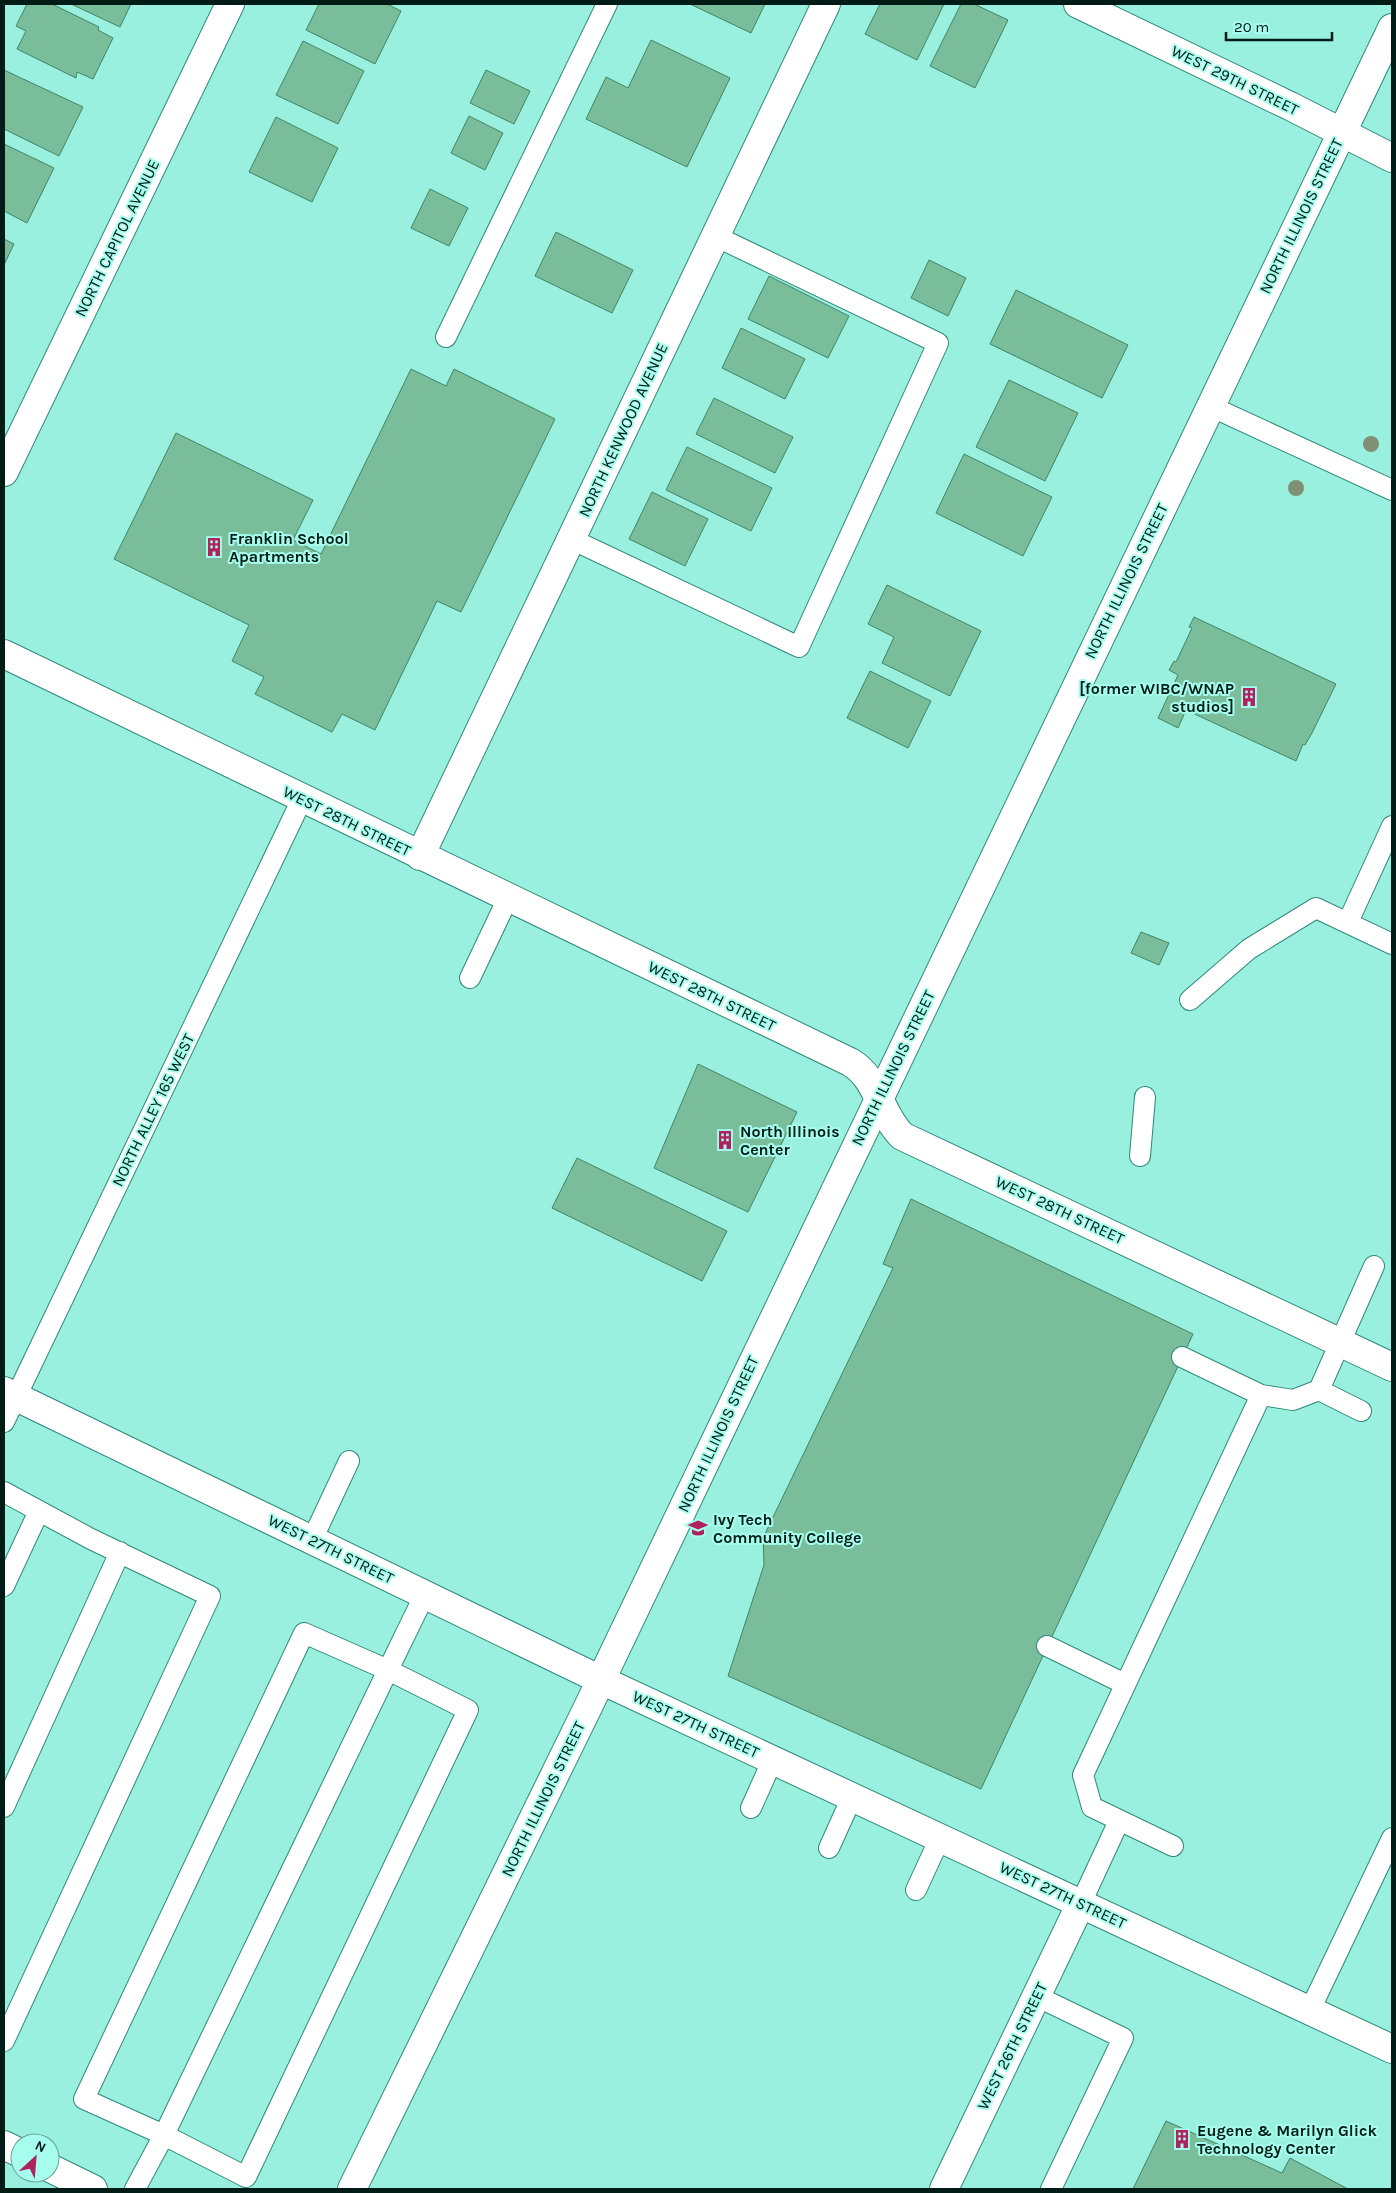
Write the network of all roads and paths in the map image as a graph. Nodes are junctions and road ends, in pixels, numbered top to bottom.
1 (230, 4) edge
2 (607, 4) edge
3 (826, 4) edge
4 (1078, 4) edge
5 (1392, 28) edge
6 (1342, 132) junction
7 (1392, 158) edge
8 (716, 236) junction
9 (446, 337) dead end
10 (1210, 406) junction
11 (4, 472) edge
12 (1392, 490) edge
13 (571, 539) junction
14 (4, 654) edge
15 (302, 799) junction
16 (1392, 826) edge
17 (420, 856) junction
18 (508, 898) junction
19 (1348, 922) junction
20 (1392, 944) edge
21 (470, 978) dead end
22 (1190, 1000) dead end
23 (1145, 1097) dead end
24 (878, 1100) junction
25 (1140, 1156) dead end
26 (1374, 1266) dead end
27 (1340, 1343) junction
28 (1182, 1357) dead end
29 (1392, 1367) edge
30 (1319, 1390) junction
31 (9, 1394) edge
32 (1261, 1395) junction
33 (1361, 1411) dead end
34 (4, 1422) edge
35 (349, 1461) dead end
36 (4, 1492) edge
37 (39, 1511) junction
38 (312, 1540) junction
39 (120, 1552) junction
40 (4, 1586) edge
41 (425, 1594) junction
42 (1047, 1646) dead end
43 (388, 1670) junction
44 (601, 1680) junction
45 (1125, 1684) junction
46 (773, 1759) junction
47 (852, 1797) junction
48 (4, 1807) edge
49 (751, 1808) dead end
50 (1119, 1821) junction
51 (940, 1838) junction
52 (1392, 1838) edge
53 (1173, 1846) dead end
54 (829, 1848) dead end
55 (916, 1890) dead end
56 (1081, 1903) junction
57 (1036, 1996) junction
58 (1310, 2010) junction
59 (4, 2041) edge
60 (1392, 2049) edge
61 (164, 2135) junction
62 (60, 2173) edge
63 (93, 2189) edge
64 (135, 2189) edge
65 (352, 2189) edge
66 (944, 2189) edge
67 (1051, 2189) edge

1 - 11 street, NORTH CAPITOL AVENUE
2 - 9 lane
3 - 8 street, NORTH KENWOOD AVENUE
4 - 6 street, WEST 29TH STREET
5 - 6 street, NORTH ILLINOIS STREET
6 - 7 street, WEST 29TH STREET
6 - 10 street, NORTH ILLINOIS STREET
8 - 13 street, NORTH KENWOOD AVENUE
8 - 13 lane
10 - 12 lane
10 - 24 street, NORTH ILLINOIS STREET
13 - 17 street, NORTH KENWOOD AVENUE
14 - 15 street, WEST 28TH STREET
15 - 17 street, WEST 28TH STREET
15 - 31 lane, NORTH ALLEY 165 WEST
16 - 19 lane
17 - 18 street, WEST 28TH STREET
18 - 21 lane
18 - 24 street, WEST 28TH STREET
19 - 20 lane
19 - 22 lane
23 - 25 lane
24 - 27 street, WEST 28TH STREET
24 - 44 street, NORTH ILLINOIS STREET
26 - 27 lane
27 - 29 street, WEST 28TH STREET
27 - 30 lane
28 - 32 lane
30 - 32 lane
30 - 33 lane
31 - 34 lane, NORTH ALLEY 165 WEST
31 - 38 street, WEST 27TH STREET
32 - 45 lane
35 - 38 lane
36 - 37 lane
37 - 39 lane
37 - 40 lane
38 - 41 street, WEST 27TH STREET
39 - 48 lane
39 - 59 lane
41 - 43 lane
41 - 44 street, WEST 27TH STREET
42 - 45 lane
43 - 61 lane
43 - 61 lane
43 - 61 lane
44 - 46 street, WEST 27TH STREET
44 - 65 street, NORTH ILLINOIS STREET
45 - 50 lane
46 - 47 street, WEST 27TH STREET
46 - 49 lane
47 - 51 street, WEST 27TH STREET
47 - 54 lane
50 - 53 lane
50 - 56 lane
51 - 55 lane
51 - 56 street, WEST 27TH STREET
52 - 58 lane
56 - 57 street, WEST 26TH STREET
56 - 58 street, WEST 27TH STREET
57 - 66 street, WEST 26TH STREET
57 - 67 lane
58 - 60 street, WEST 27TH STREET
61 - 64 lane
62 - 63 street

